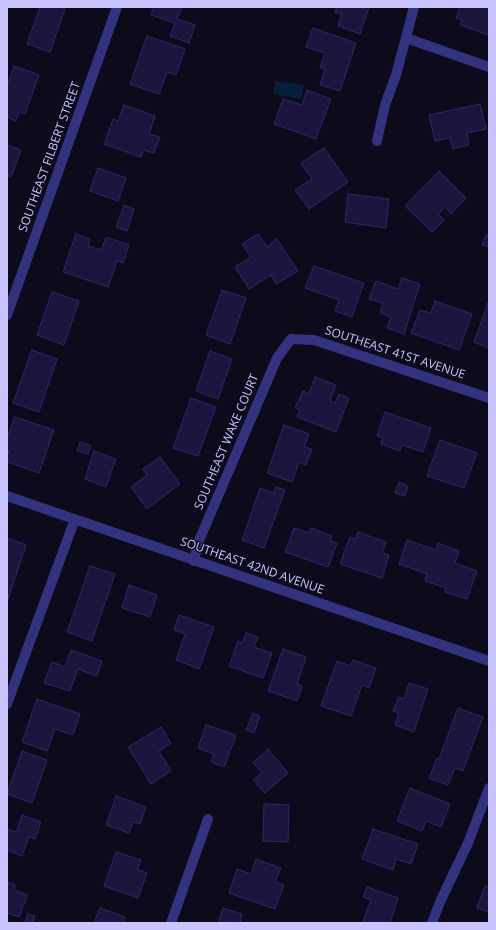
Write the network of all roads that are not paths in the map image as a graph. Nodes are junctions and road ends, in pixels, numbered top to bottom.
1 (117, 7) edge
2 (414, 7) edge
3 (406, 38) junction
4 (489, 67) edge
5 (377, 141) dead end
6 (7, 315) edge
7 (291, 338) joint
8 (489, 398) edge
9 (7, 496) edge
10 (75, 520) junction
11 (194, 561) junction
12 (489, 661) edge
13 (7, 704) edge
14 (489, 788) edge
15 (208, 819) dead end
16 (171, 923) edge
17 (432, 923) edge

1 - 6 street, SOUTHEAST FILBERT STREET
2 - 3 street
3 - 4 street
3 - 5 street
7 - 8 street, SOUTHEAST 41ST AVENUE
7 - 11 street, SOUTHEAST WAKE COURT
9 - 10 street, SOUTHEAST 42ND AVENUE
10 - 11 street, SOUTHEAST 42ND AVENUE
10 - 13 street
11 - 12 street, SOUTHEAST 42ND AVENUE
14 - 17 street
15 - 16 street

